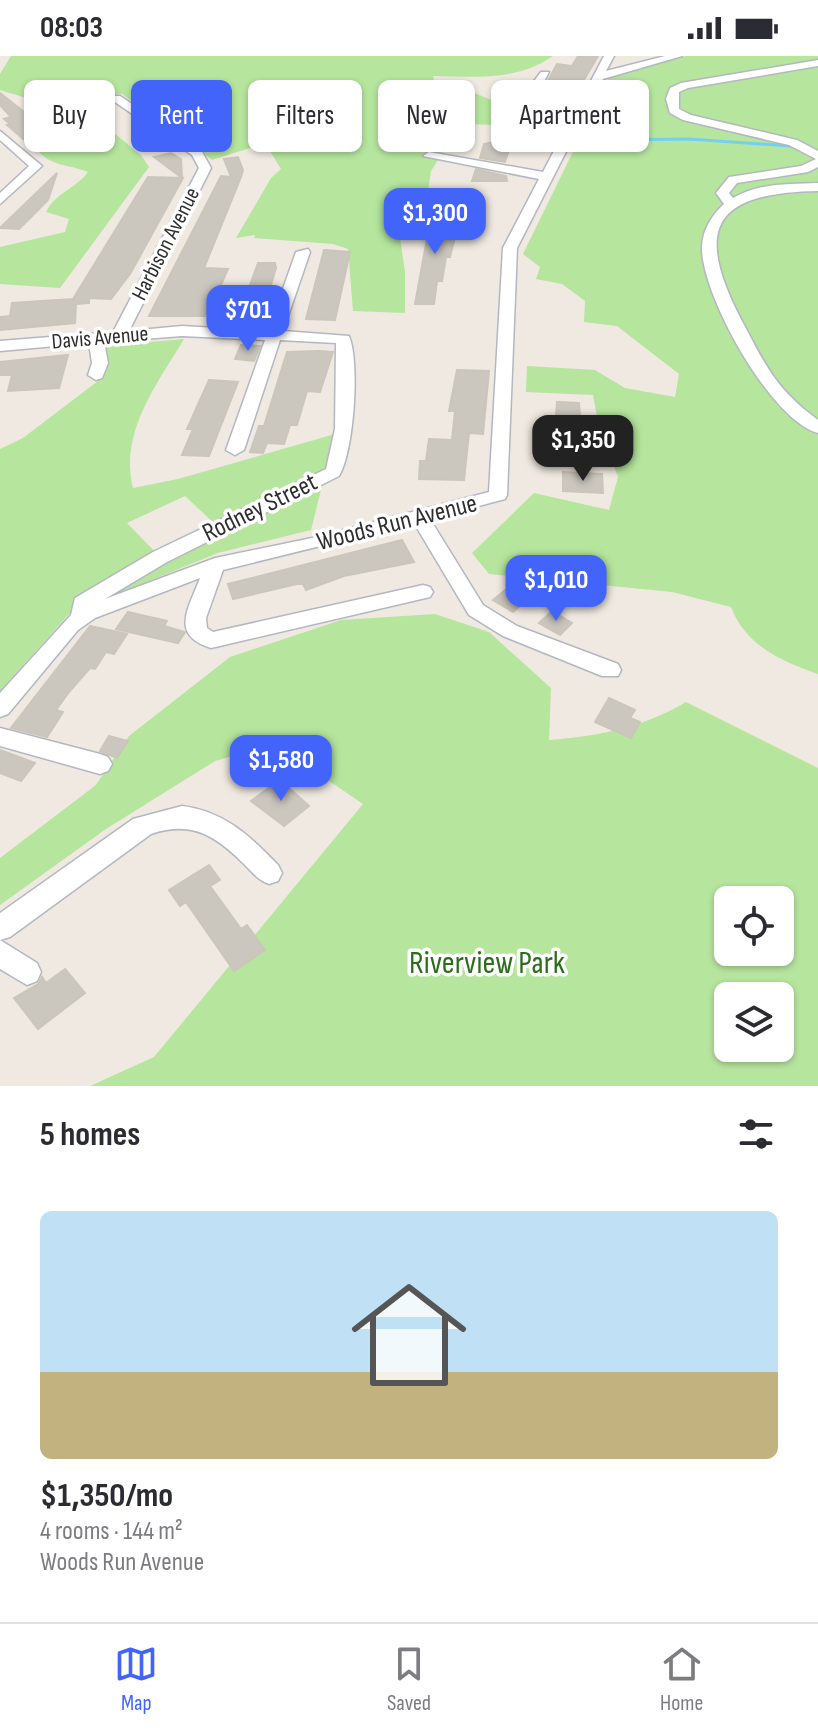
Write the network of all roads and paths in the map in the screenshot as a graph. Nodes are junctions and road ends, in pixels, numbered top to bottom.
1 (609, 56) edge
2 (677, 56) edge
3 (790, 56) edge
4 (818, 60) edge
5 (545, 74) dead end
6 (601, 76) junction
7 (540, 80) edge
8 (599, 80) edge
9 (116, 98) dead end
10 (0, 134) edge
11 (561, 152) edge
12 (429, 156) dead end
13 (818, 159) edge
14 (548, 177) junction
15 (818, 187) edge
16 (727, 188) junction
17 (756, 191) junction
18 (0, 200) edge
19 (732, 205) junction
20 (303, 252) dead end
21 (276, 336) junction
22 (118, 337) junction
23 (96, 339) junction
24 (344, 339) joint
25 (0, 346) edge
26 (96, 375) dead end
27 (818, 428) edge
28 (235, 450) dead end
29 (419, 516) junction
30 (215, 565) junction
31 (423, 592) dead end
32 (81, 617) junction
33 (610, 670) dead end
34 (0, 708) edge
35 (0, 737) edge
36 (100, 764) dead end
37 (269, 873) dead end
38 (0, 928) edge
39 (0, 953) edge
40 (27, 972) dead end

1 - 6 street, Woods Run Avenue
2 - 6 street
3 - 4 street
4 - 13 street
5 - 7 street
6 - 8 street, Woods Run Avenue
9 - 22 street, Harbison Avenue
10 - 18 street
11 - 14 street, Woods Run Avenue
12 - 14 street
13 - 16 street
14 - 29 street, Woods Run Avenue
15 - 17 street
16 - 17 street
16 - 19 street
17 - 19 street
19 - 27 street
20 - 21 street
21 - 22 street, Davis Avenue
21 - 24 street, Davis Avenue
21 - 28 street
22 - 23 street, Davis Avenue
23 - 25 street, Davis Avenue
23 - 26 street
24 - 32 street, Rodney Street
29 - 30 street, Woods Run Avenue
29 - 33 street
30 - 31 street
30 - 32 street, Woods Run Avenue
32 - 34 street, Woods Run Avenue
35 - 36 street
37 - 38 street
39 - 40 street

